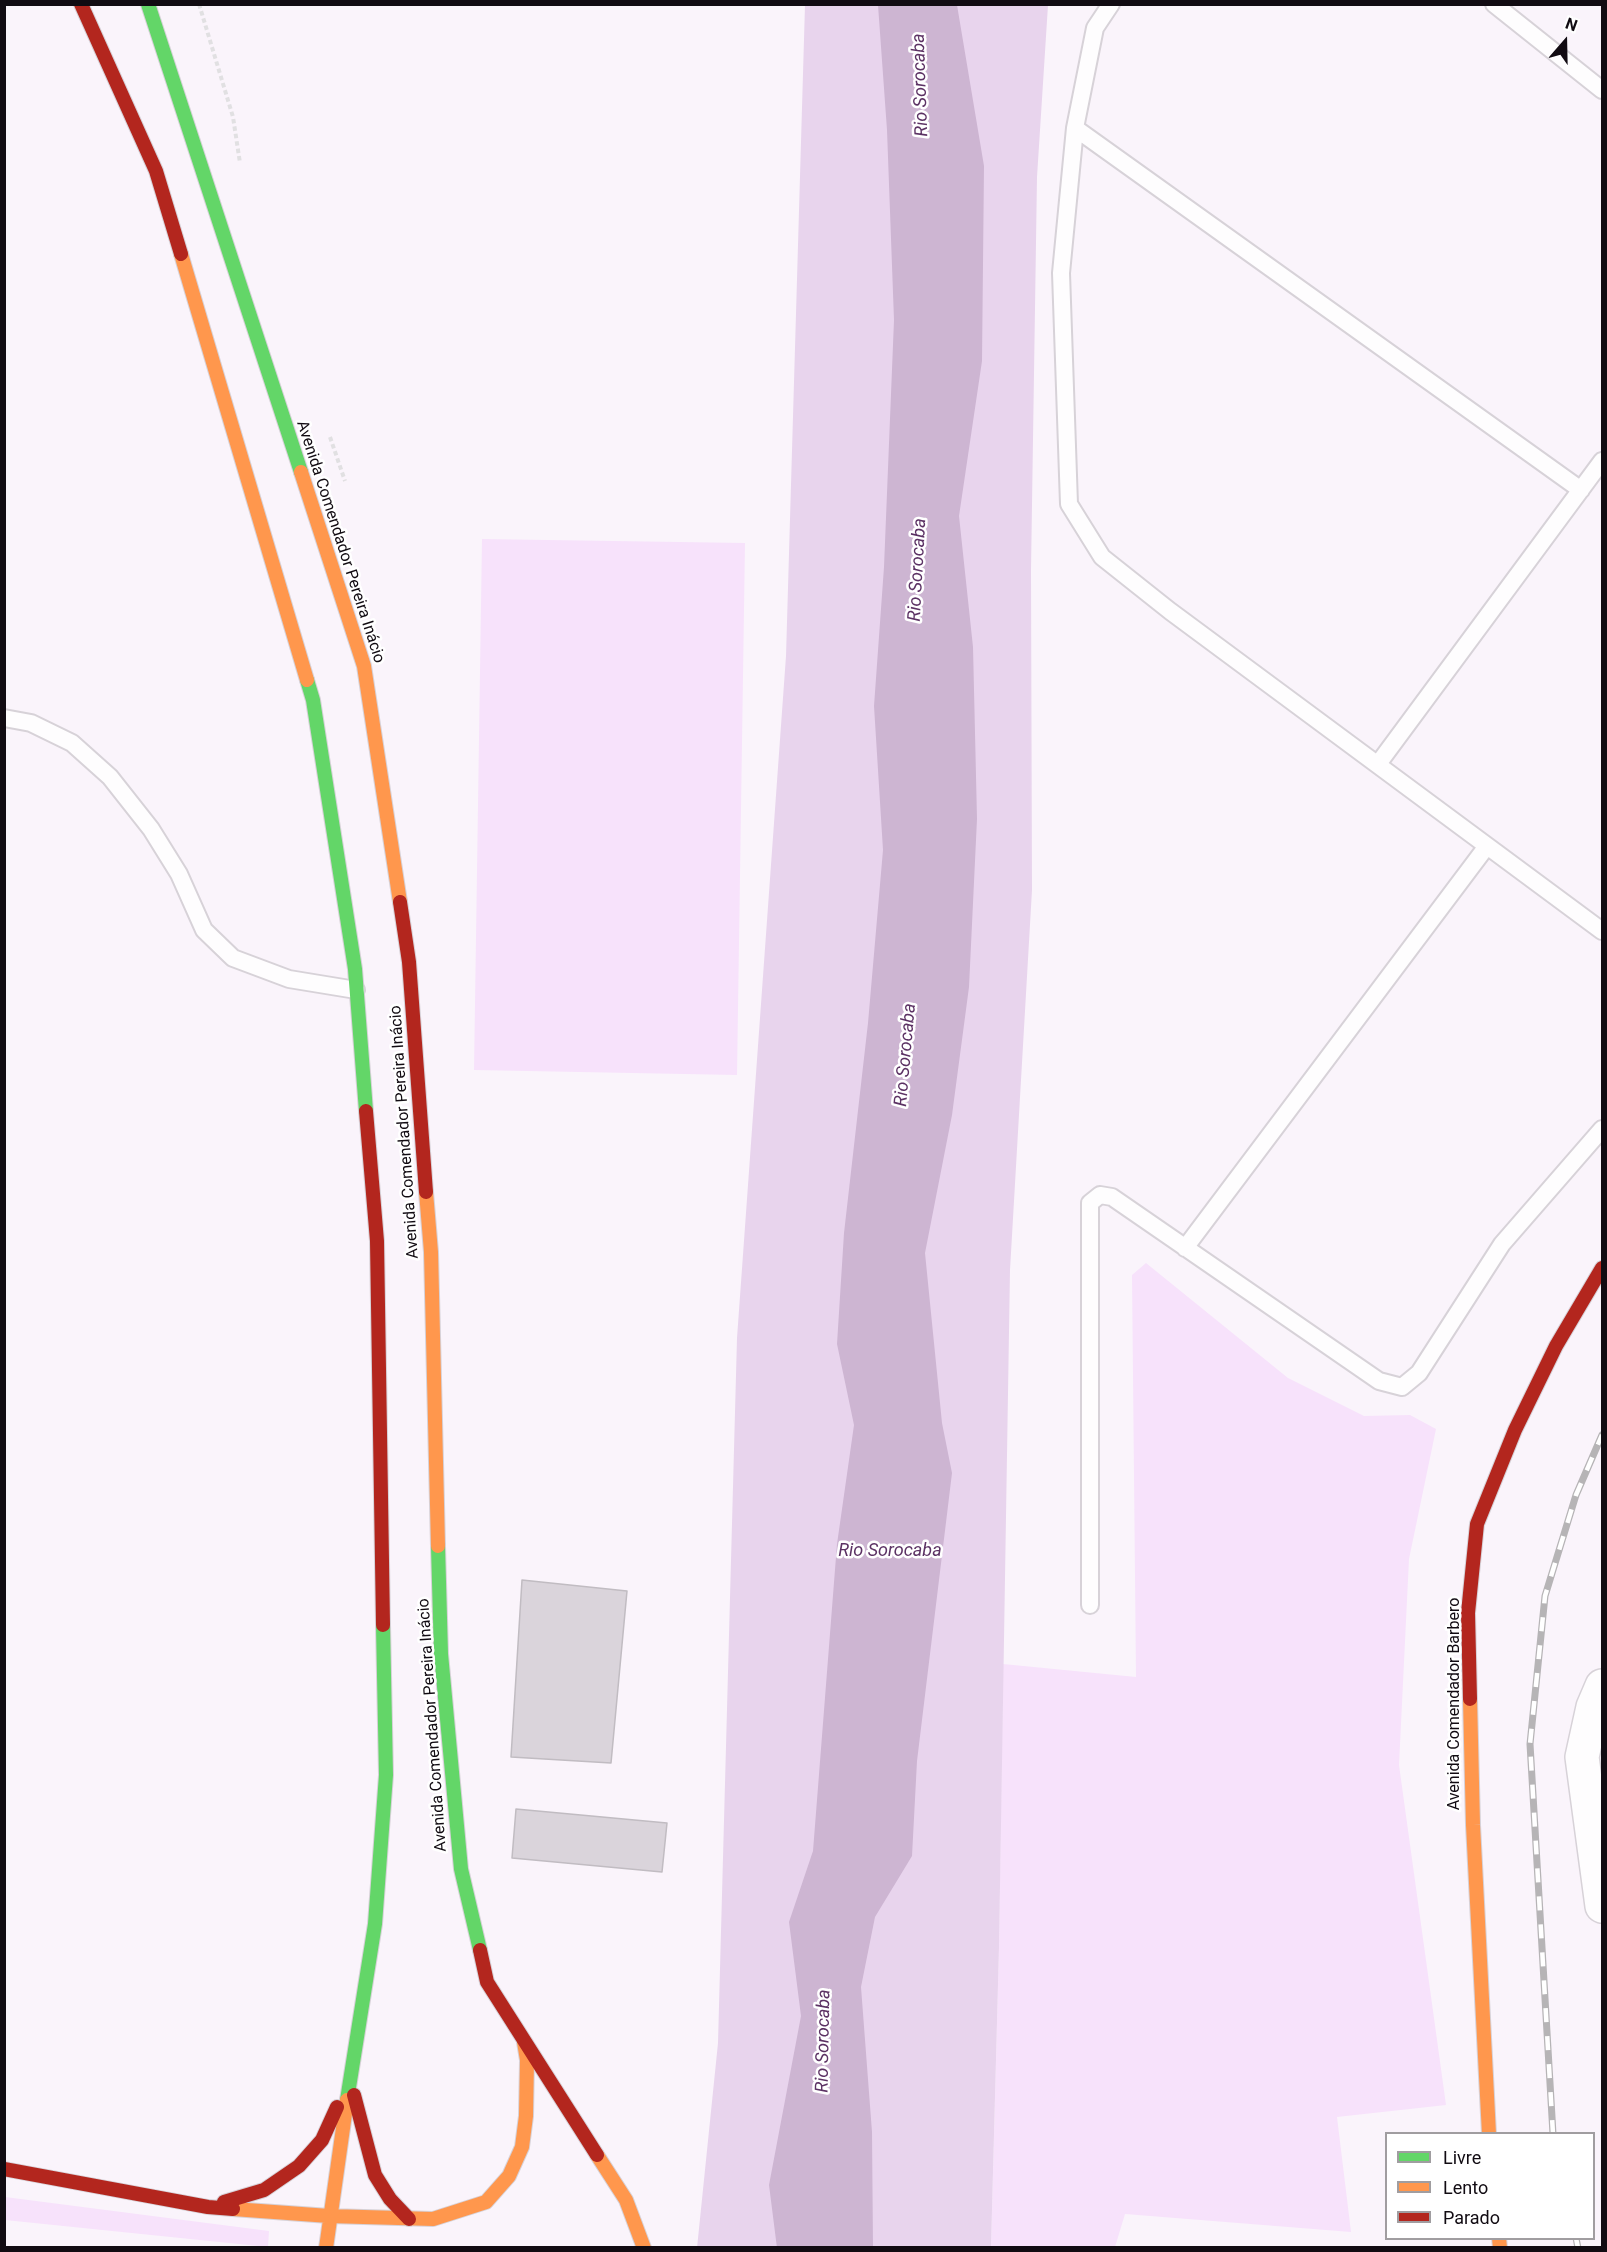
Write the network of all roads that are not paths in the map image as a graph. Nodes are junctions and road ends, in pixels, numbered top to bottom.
1 (81, 4) edge
2 (148, 4) edge
3 (1111, 4) edge
4 (1494, 4) edge
5 (1602, 90) edge
6 (1075, 128) junction
7 (1602, 461) edge
8 (1581, 490) junction
9 (4, 718) edge
10 (1378, 764) junction
11 (1487, 846) junction
12 (1602, 931) edge
13 (356, 990) junction
14 (1602, 1129) edge
15 (1185, 1248) junction
16 (1602, 1268) edge
17 (1090, 1605) dead end
18 (1602, 1686) edge
19 (1602, 1906) edge
20 (523, 2037) junction
21 (350, 2079) junction
22 (1489, 2132) edge
23 (4, 2169) edge
24 (208, 2207) junction
25 (329, 2216) junction
26 (409, 2219) junction
27 (326, 2247) edge
28 (644, 2247) edge

1 - 13 main road
2 - 20 main road, Avenida Comendador Pereira Inácio
3 - 6 lane
4 - 5 lane
6 - 8 lane
6 - 10 lane
7 - 8 lane
8 - 10 lane
9 - 13 lane
10 - 11 lane
11 - 12 lane
11 - 15 lane
13 - 21 main road
14 - 15 lane
15 - 17 lane
16 - 22 main road, Avenida Comendador Barbero
18 - 19 street
20 - 26 main road
20 - 28 main road, Avenida Comendador Pereira Inácio
21 - 24 main road
21 - 25 main road
21 - 26 main road
23 - 24 main road
24 - 25 main road
25 - 26 main road
25 - 27 main road

